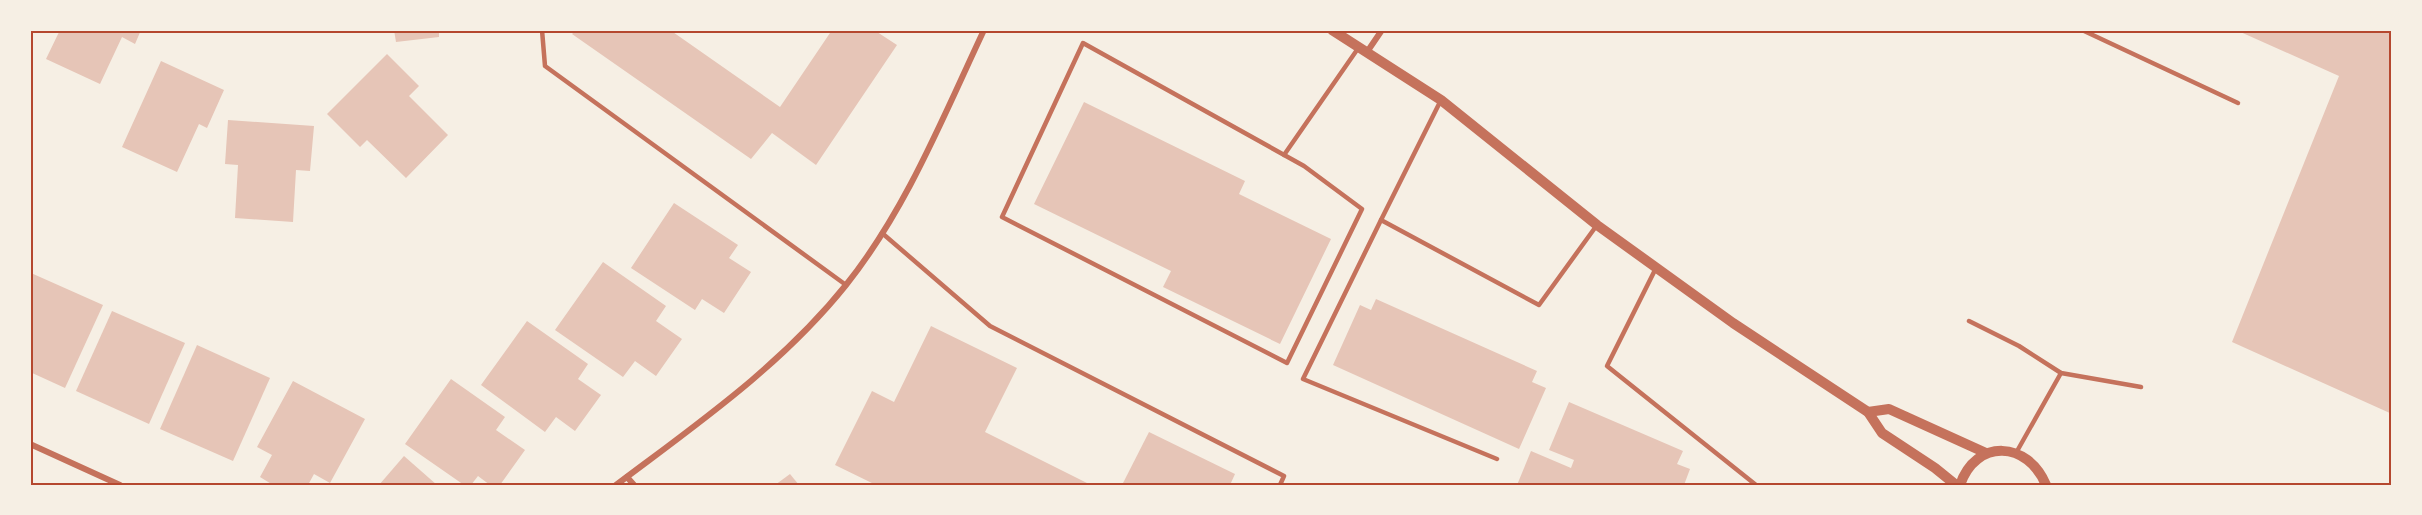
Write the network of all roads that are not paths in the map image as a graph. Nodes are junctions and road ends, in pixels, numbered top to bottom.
1 (542, 30) edge
2 (984, 30) edge
3 (1332, 30) edge
4 (1382, 30) edge
5 (2082, 30) edge
6 (1363, 50) junction
7 (1441, 100) junction
8 (2238, 103) dead end
9 (1284, 155) junction
10 (1381, 220) junction
11 (1597, 225) junction
12 (882, 233) junction
13 (1656, 268) junction
14 (846, 285) junction
15 (1969, 321) dead end
16 (2061, 373) junction
17 (2141, 387) dead end
18 (1868, 412) junction
19 (30, 444) edge
20 (1986, 453) junction
21 (2016, 453) junction
22 (1497, 459) dead end
23 (627, 477) junction
24 (120, 485) edge
25 (616, 485) edge
26 (634, 485) edge
27 (1280, 485) edge
28 (1756, 485) edge
29 (1958, 485) edge
30 (2046, 485) edge

1 - 14 lane
2 - 12 street
3 - 6 street
4 - 6 street
5 - 8 lane
6 - 7 street
6 - 9 lane
7 - 10 lane
7 - 11 street
9 - 9 lane
10 - 11 lane
10 - 22 lane
11 - 13 street
12 - 14 street
12 - 27 lane
13 - 18 street
13 - 28 lane
14 - 23 street
15 - 16 lane
16 - 17 lane
16 - 21 lane
18 - 20 street
18 - 29 street
19 - 24 street
20 - 21 street
20 - 29 street
21 - 30 street
23 - 25 street
23 - 26 street

